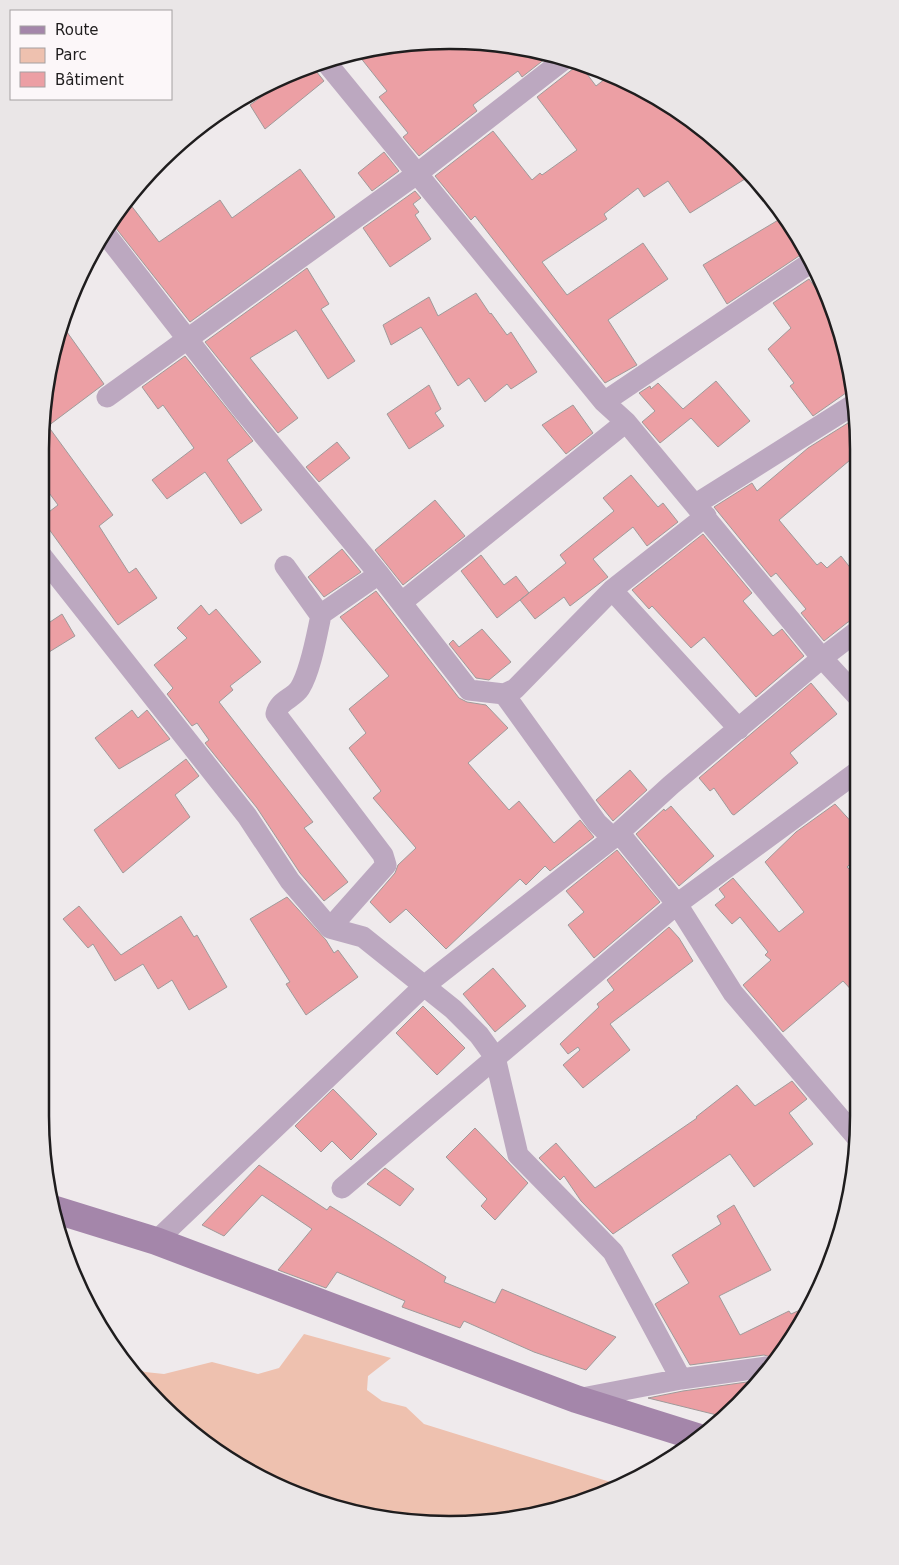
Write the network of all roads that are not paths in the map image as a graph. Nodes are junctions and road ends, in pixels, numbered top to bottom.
1 (559, 64) edge
2 (330, 67) edge
3 (418, 173) junction
4 (109, 238) edge
5 (806, 266) edge
6 (189, 338) junction
7 (107, 397) dead end
8 (604, 402) junction
9 (848, 409) edge
10 (626, 422) junction
11 (701, 510) junction
12 (49, 565) edge
13 (285, 566) dead end
14 (379, 574) junction
15 (612, 590) junction
16 (402, 602) junction
17 (320, 615) junction
18 (850, 637) edge
19 (822, 658) junction
20 (850, 688) edge
21 (504, 694) junction
22 (739, 729) junction
23 (850, 777) edge
24 (613, 838) junction
25 (677, 904) junction
26 (330, 928) junction
27 (424, 986) junction
28 (494, 1057) junction
29 (849, 1129) edge
30 (342, 1188) dead end
31 (60, 1211) edge
32 (156, 1241) junction
33 (760, 1368) edge
34 (681, 1379) junction
35 (576, 1399) junction
36 (690, 1435) edge

1 - 3 street
2 - 3 street
3 - 6 street
3 - 8 street
4 - 6 street
5 - 8 street
6 - 7 street
6 - 14 street
8 - 10 street
9 - 11 street
10 - 11 street
10 - 16 street
11 - 15 street
11 - 19 street
12 - 26 street
13 - 17 street
14 - 16 street
14 - 17 street
15 - 21 street
15 - 22 street
16 - 21 street
17 - 26 street
18 - 19 street
19 - 20 street
19 - 22 street
21 - 24 street
22 - 24 street
23 - 25 street
24 - 25 street
24 - 27 street
25 - 28 street
25 - 29 street
26 - 27 street
27 - 28 street
27 - 32 street
28 - 30 street
28 - 34 street
31 - 32 street
32 - 35 street
33 - 34 street
34 - 35 street
35 - 36 street

